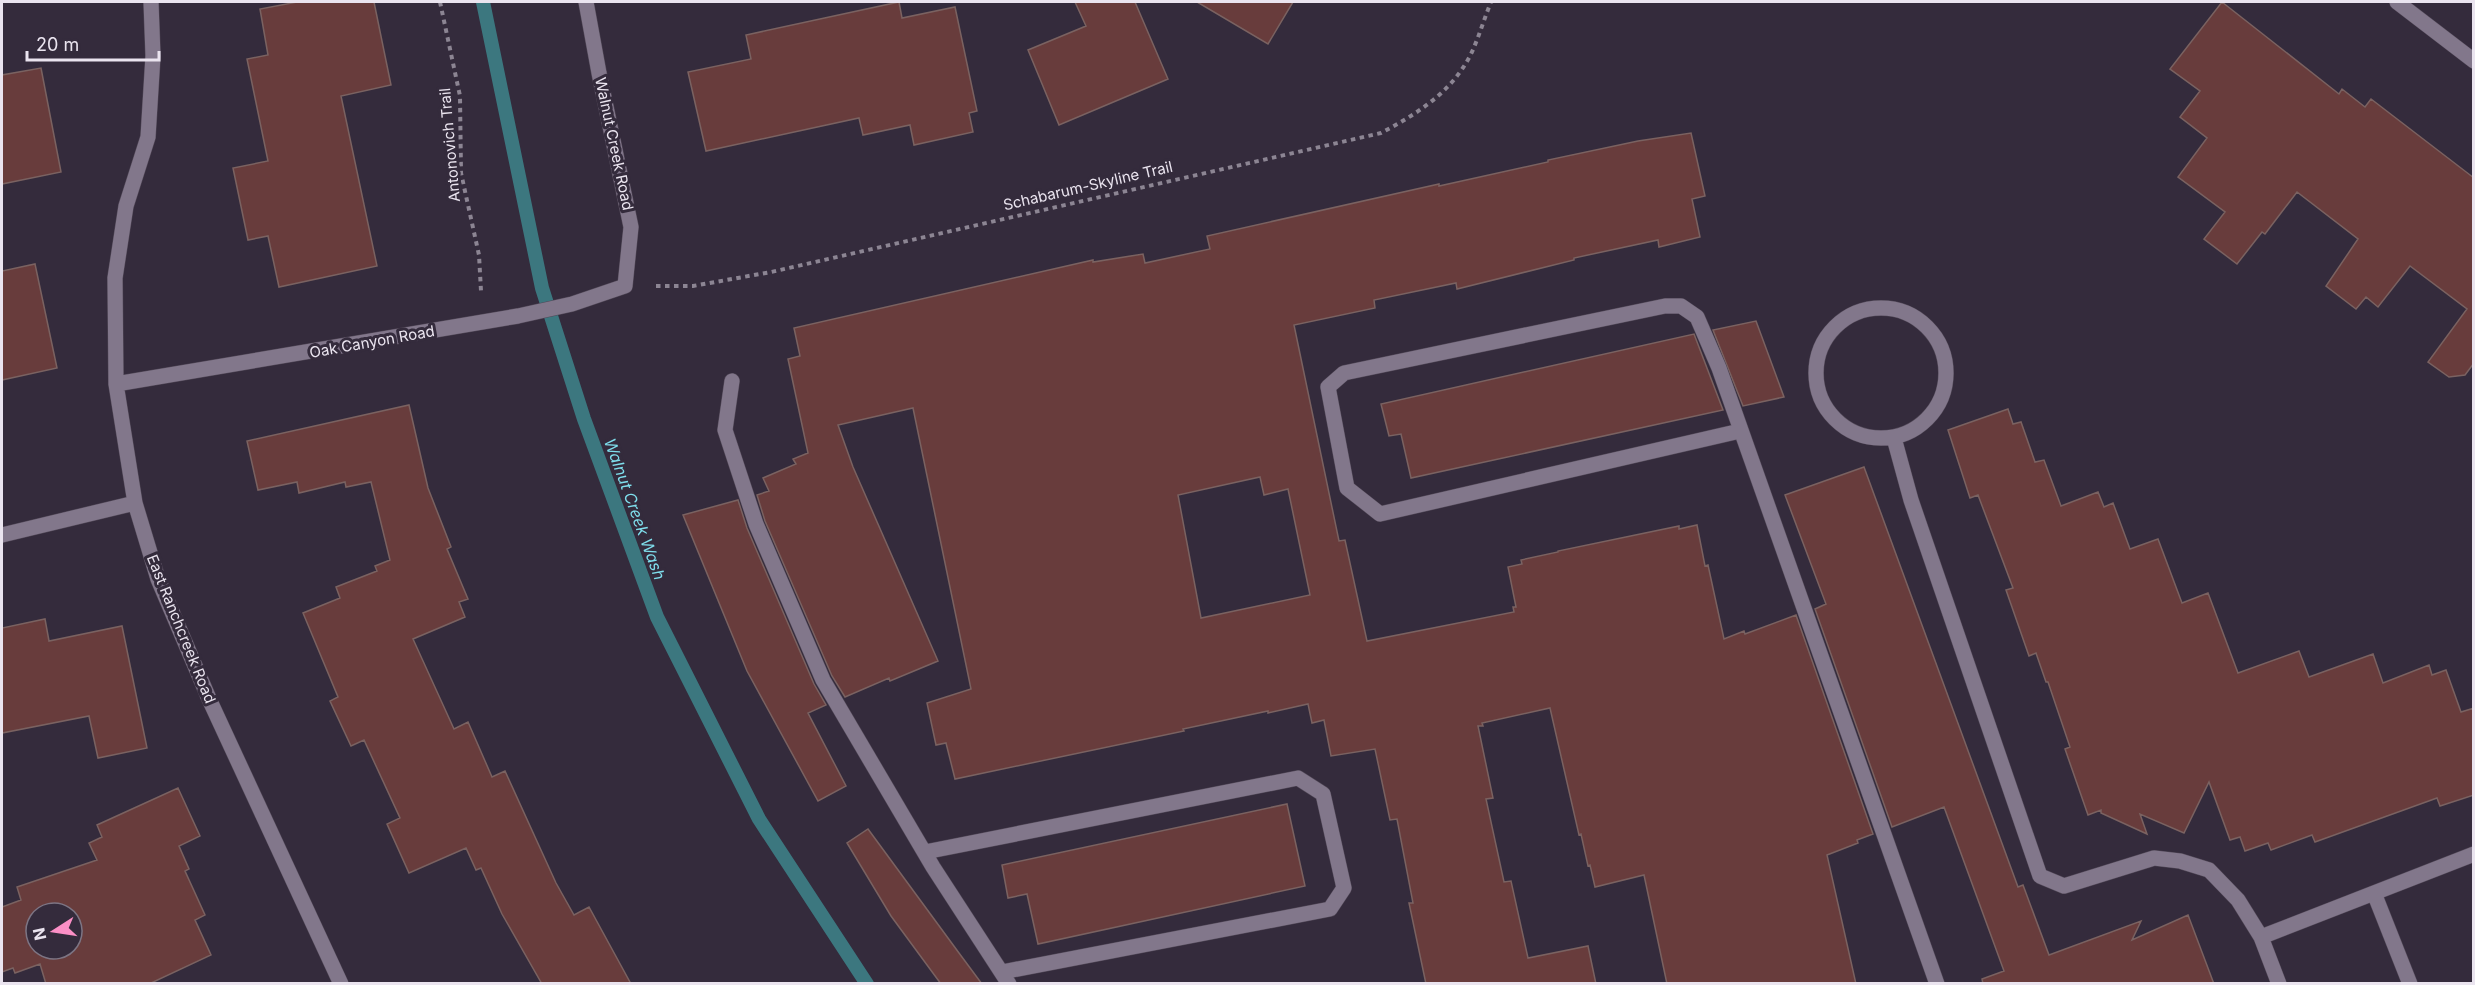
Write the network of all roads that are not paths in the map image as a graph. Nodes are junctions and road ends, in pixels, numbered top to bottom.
1 (151, 2) edge
2 (586, 2) edge
3 (2397, 2) edge
4 (2474, 61) edge
5 (625, 286) joint
6 (732, 381) dead end
7 (116, 384) junction
8 (1740, 431) junction
9 (1894, 438) junction
10 (135, 503) junction
11 (2, 535) edge
12 (925, 852) junction
13 (2474, 854) edge
14 (2374, 893) junction
15 (2261, 937) junction
16 (1006, 978) edge
17 (342, 984) edge
18 (1937, 984) edge
19 (2279, 984) edge
20 (2410, 984) edge

1 - 7 street, East Ranchcreek Road
2 - 5 street, Walnut Creek Road
3 - 4 street
5 - 7 street, Oak Canyon Road
6 - 12 street
7 - 10 street, East Ranchcreek Road
8 - 8 street
8 - 18 street
9 - 9 street
9 - 15 street
10 - 11 street
10 - 17 street, East Ranchcreek Road
12 - 16 street
12 - 16 street
13 - 14 street
14 - 15 street
14 - 20 street
15 - 19 street

